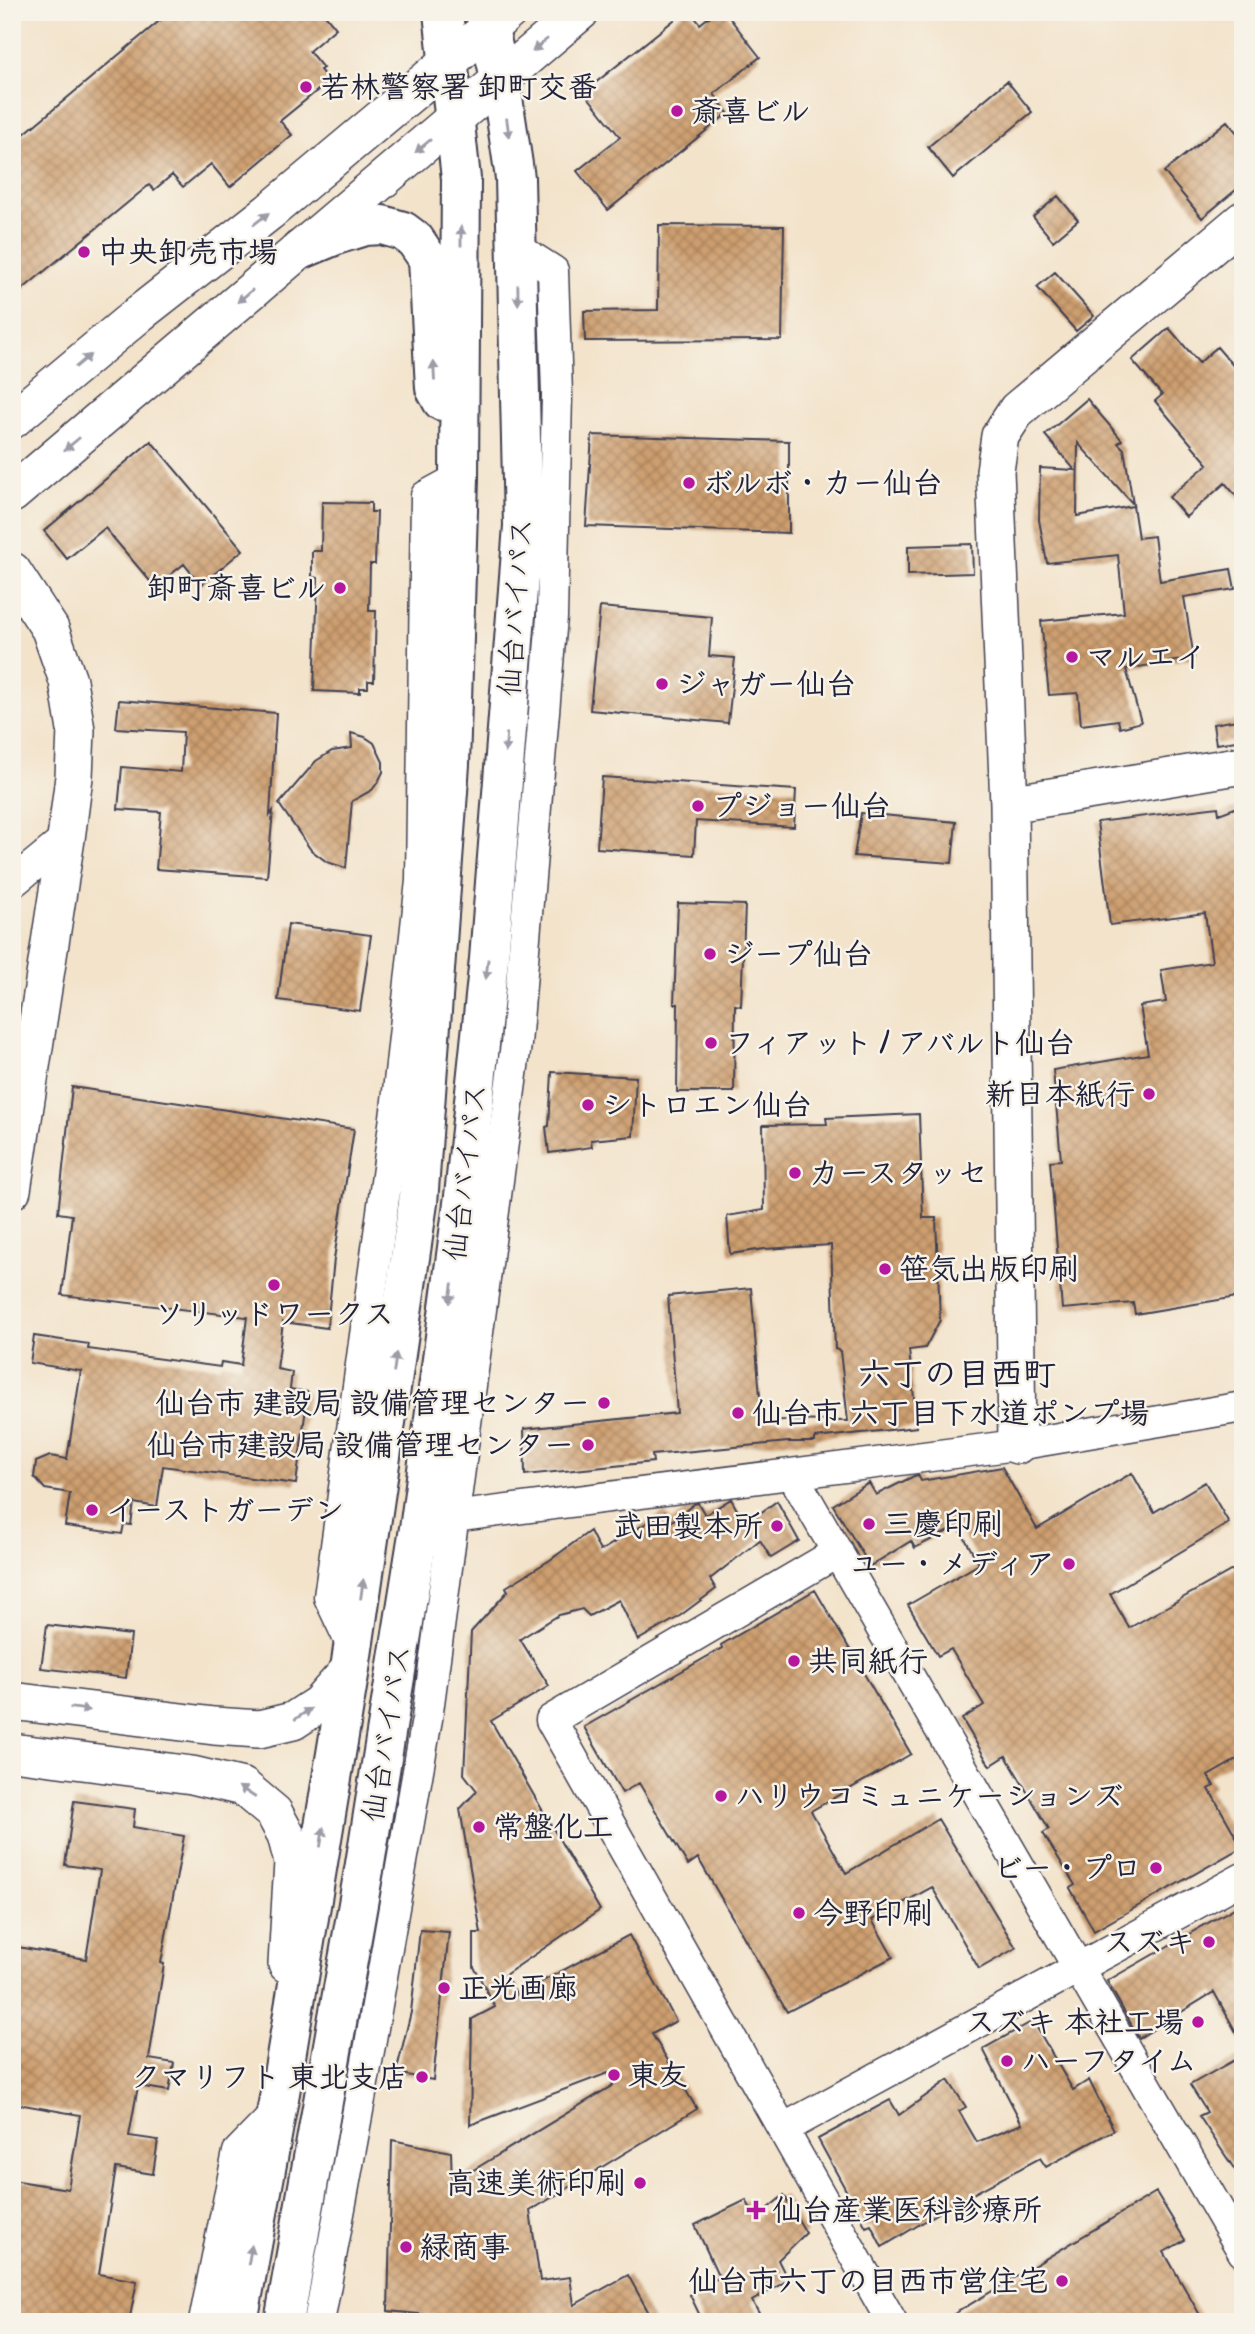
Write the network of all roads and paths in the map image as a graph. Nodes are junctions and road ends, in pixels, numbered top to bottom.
1 (443, 12) edge
2 (580, 12) edge
3 (498, 16) edge
4 (448, 62) junction
5 (500, 78) junction
6 (455, 118) junction
7 (1243, 220) edge
8 (300, 250) junction
9 (12, 420) edge
10 (459, 434) junction
11 (12, 494) edge
12 (12, 571) edge
13 (1243, 765) edge
14 (1009, 804) junction
15 (66, 839) junction
16 (12, 883) edge
17 (12, 1189) edge
18 (1243, 1407) edge
19 (1017, 1445) junction
20 (792, 1474) junction
21 (437, 1519) junction
22 (838, 1552) junction
23 (352, 1659) junction
24 (12, 1701) edge
25 (12, 1752) edge
26 (1243, 1878) edge
27 (1078, 1969) junction
28 (279, 2100) junction
29 (783, 2129) junction
30 (1243, 2252) edge
31 (204, 2322) edge
32 (238, 2322) edge
33 (284, 2322) edge
34 (319, 2322) edge
35 (892, 2322) edge

1 - 4 highway, 仙台バイパス
2 -> 5 street
3 - 4 street
3 - 5 highway, 仙台バイパス
4 - 6 highway, 仙台バイパス
9 -> 4 street
5 - 6 street
5 -> 21 highway, 仙台バイパス
6 -> 8 street
10 -> 6 highway, 仙台バイパス
7 - 14 street
10 -> 8 highway
8 -> 11 street
10 - 23 highway, 仙台バイパス
12 - 15 street
13 - 14 street
14 - 19 street
15 - 16 street
15 - 17 street
18 - 19 street
19 - 20 street
20 - 21 street
20 - 22 street
21 - 33 highway, 仙台バイパス
21 - 34 street
22 - 27 street
22 - 29 street
24 -> 23 street
28 -> 23 highway, 仙台バイパス
28 -> 25 street
26 - 27 street
27 - 29 street
27 - 30 street
28 - 31 street
32 -> 28 highway, 仙台バイパス
29 - 35 street

